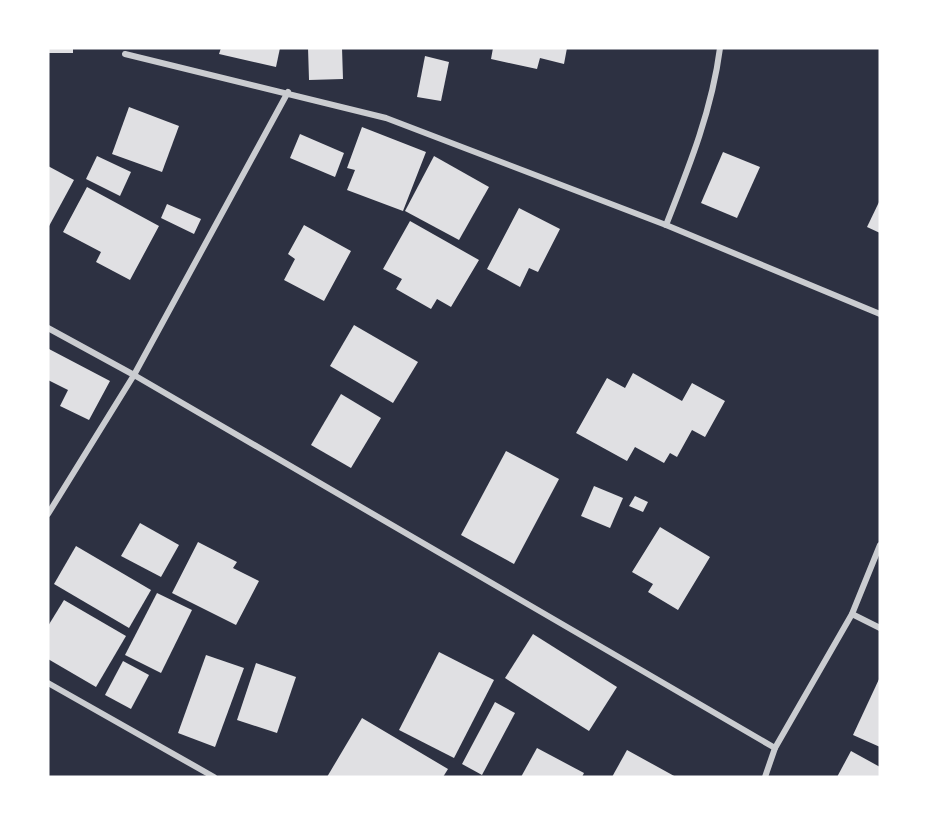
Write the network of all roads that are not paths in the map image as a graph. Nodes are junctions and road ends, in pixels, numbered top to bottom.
1 (720, 48) edge
2 (125, 54) dead end
3 (288, 92) junction
4 (666, 225) junction
5 (880, 314) edge
6 (48, 328) edge
7 (134, 375) junction
8 (48, 514) edge
9 (880, 545) edge
10 (852, 614) junction
11 (880, 628) edge
12 (48, 683) edge
13 (775, 748) junction
14 (214, 777) edge
15 (765, 777) edge

1 - 4 street
2 - 3 street
3 - 4 street
3 - 7 street
4 - 5 street
6 - 7 street
7 - 8 street
7 - 13 street
9 - 10 street
10 - 11 street
10 - 13 street
12 - 14 street
13 - 15 street

